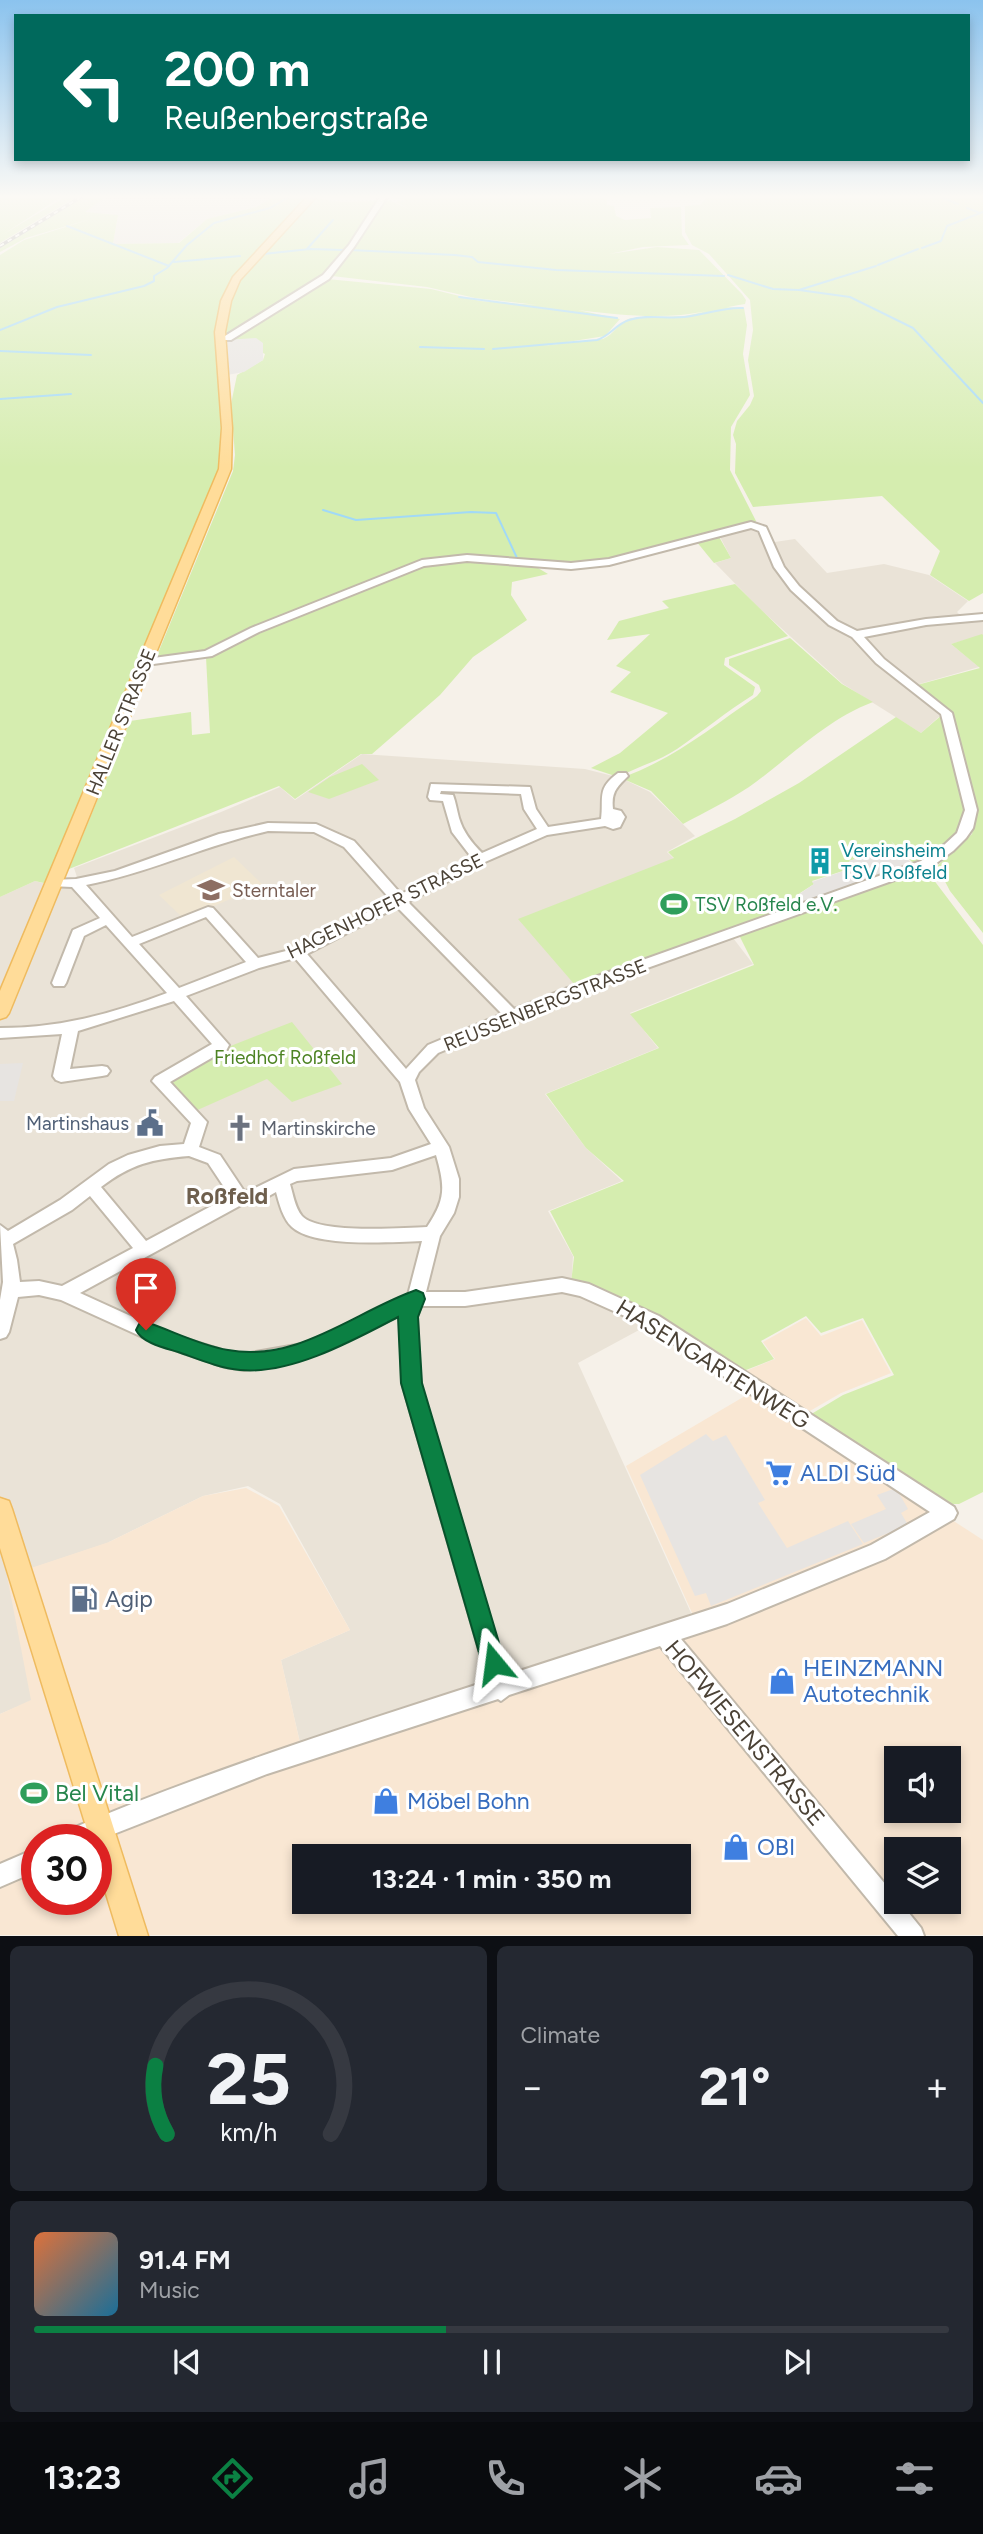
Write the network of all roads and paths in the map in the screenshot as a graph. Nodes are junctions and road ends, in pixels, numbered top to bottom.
1 (234, 287) edge
2 (309, 287) edge
3 (228, 338) dead end
4 (983, 617) edge
5 (856, 635) junction
6 (146, 662) junction
7 (622, 776) dead end
8 (544, 831) junction
9 (480, 859) junction
10 (55, 883) junction
11 (76, 883) junction
12 (400, 902) junction
13 (108, 919) junction
14 (130, 943) junction
15 (298, 953) junction
16 (256, 964) junction
17 (59, 983) dead end
18 (175, 994) junction
19 (0, 1013) edge
20 (512, 1015) junction
21 (71, 1028) junction
22 (0, 1033) edge
23 (102, 1071) dead end
24 (407, 1080) junction
25 (441, 1147) junction
26 (190, 1150) junction
27 (281, 1181) junction
28 (90, 1185) junction
29 (240, 1198) junction
30 (432, 1234) junction
31 (1, 1239) edge
32 (144, 1250) junction
33 (13, 1290) junction
34 (64, 1294) junction
35 (416, 1299) junction
36 (0, 1332) edge
37 (0, 1509) edge
38 (664, 1635) junction
39 (501, 1690) junction
40 (79, 1824) edge
41 (112, 1824) edge
42 (21, 1866) edge
43 (0, 1876) edge
44 (112, 1894) edge
45 (134, 1936) edge
46 (913, 1936) edge

1 - 6 main road, HALLER STRASSE
2 - 3 street
4 - 5 street
5 - 6 street
5 - 20 street, REUSSENBERGSTRASSE
6 - 10 main road, HALLER STRASSE
7 - 8 street, HAGENHOFER STRASSE
8 - 9 street, HAGENHOFER STRASSE
8 - 9 street
9 - 12 street, HAGENHOFER STRASSE
10 - 11 street
10 - 19 main road, HALLER STRASSE
11 - 12 street
11 - 13 street
12 - 15 street, HAGENHOFER STRASSE
12 - 20 street
13 - 14 street
13 - 17 street
14 - 16 street
14 - 18 street
15 - 16 street, HAGENHOFER STRASSE
15 - 24 street
16 - 18 street, HAGENHOFER STRASSE
18 - 21 street, HAGENHOFER STRASSE
18 - 26 street
20 - 24 street, REUSSENBERGSTRASSE
21 - 22 street, HAGENHOFER STRASSE
21 - 23 street
24 - 25 street
25 - 27 street
25 - 30 street
26 - 28 street
26 - 29 street
27 - 29 street
27 - 30 street
28 - 31 street
28 - 32 street
29 - 32 street
30 - 35 street
31 - 33 street
32 - 34 street
33 - 34 street
33 - 36 street
34 - 35 street
35 - 38 street, HASENGARTENWEG
35 - 39 street
37 - 40 main road
38 - 39 street, HOFWIESENSTRASSE
38 - 46 street, HOFWIESENSTRASSE
39 - 41 street, HOFWIESENSTRASSE
42 - 43 street
44 - 45 main road

